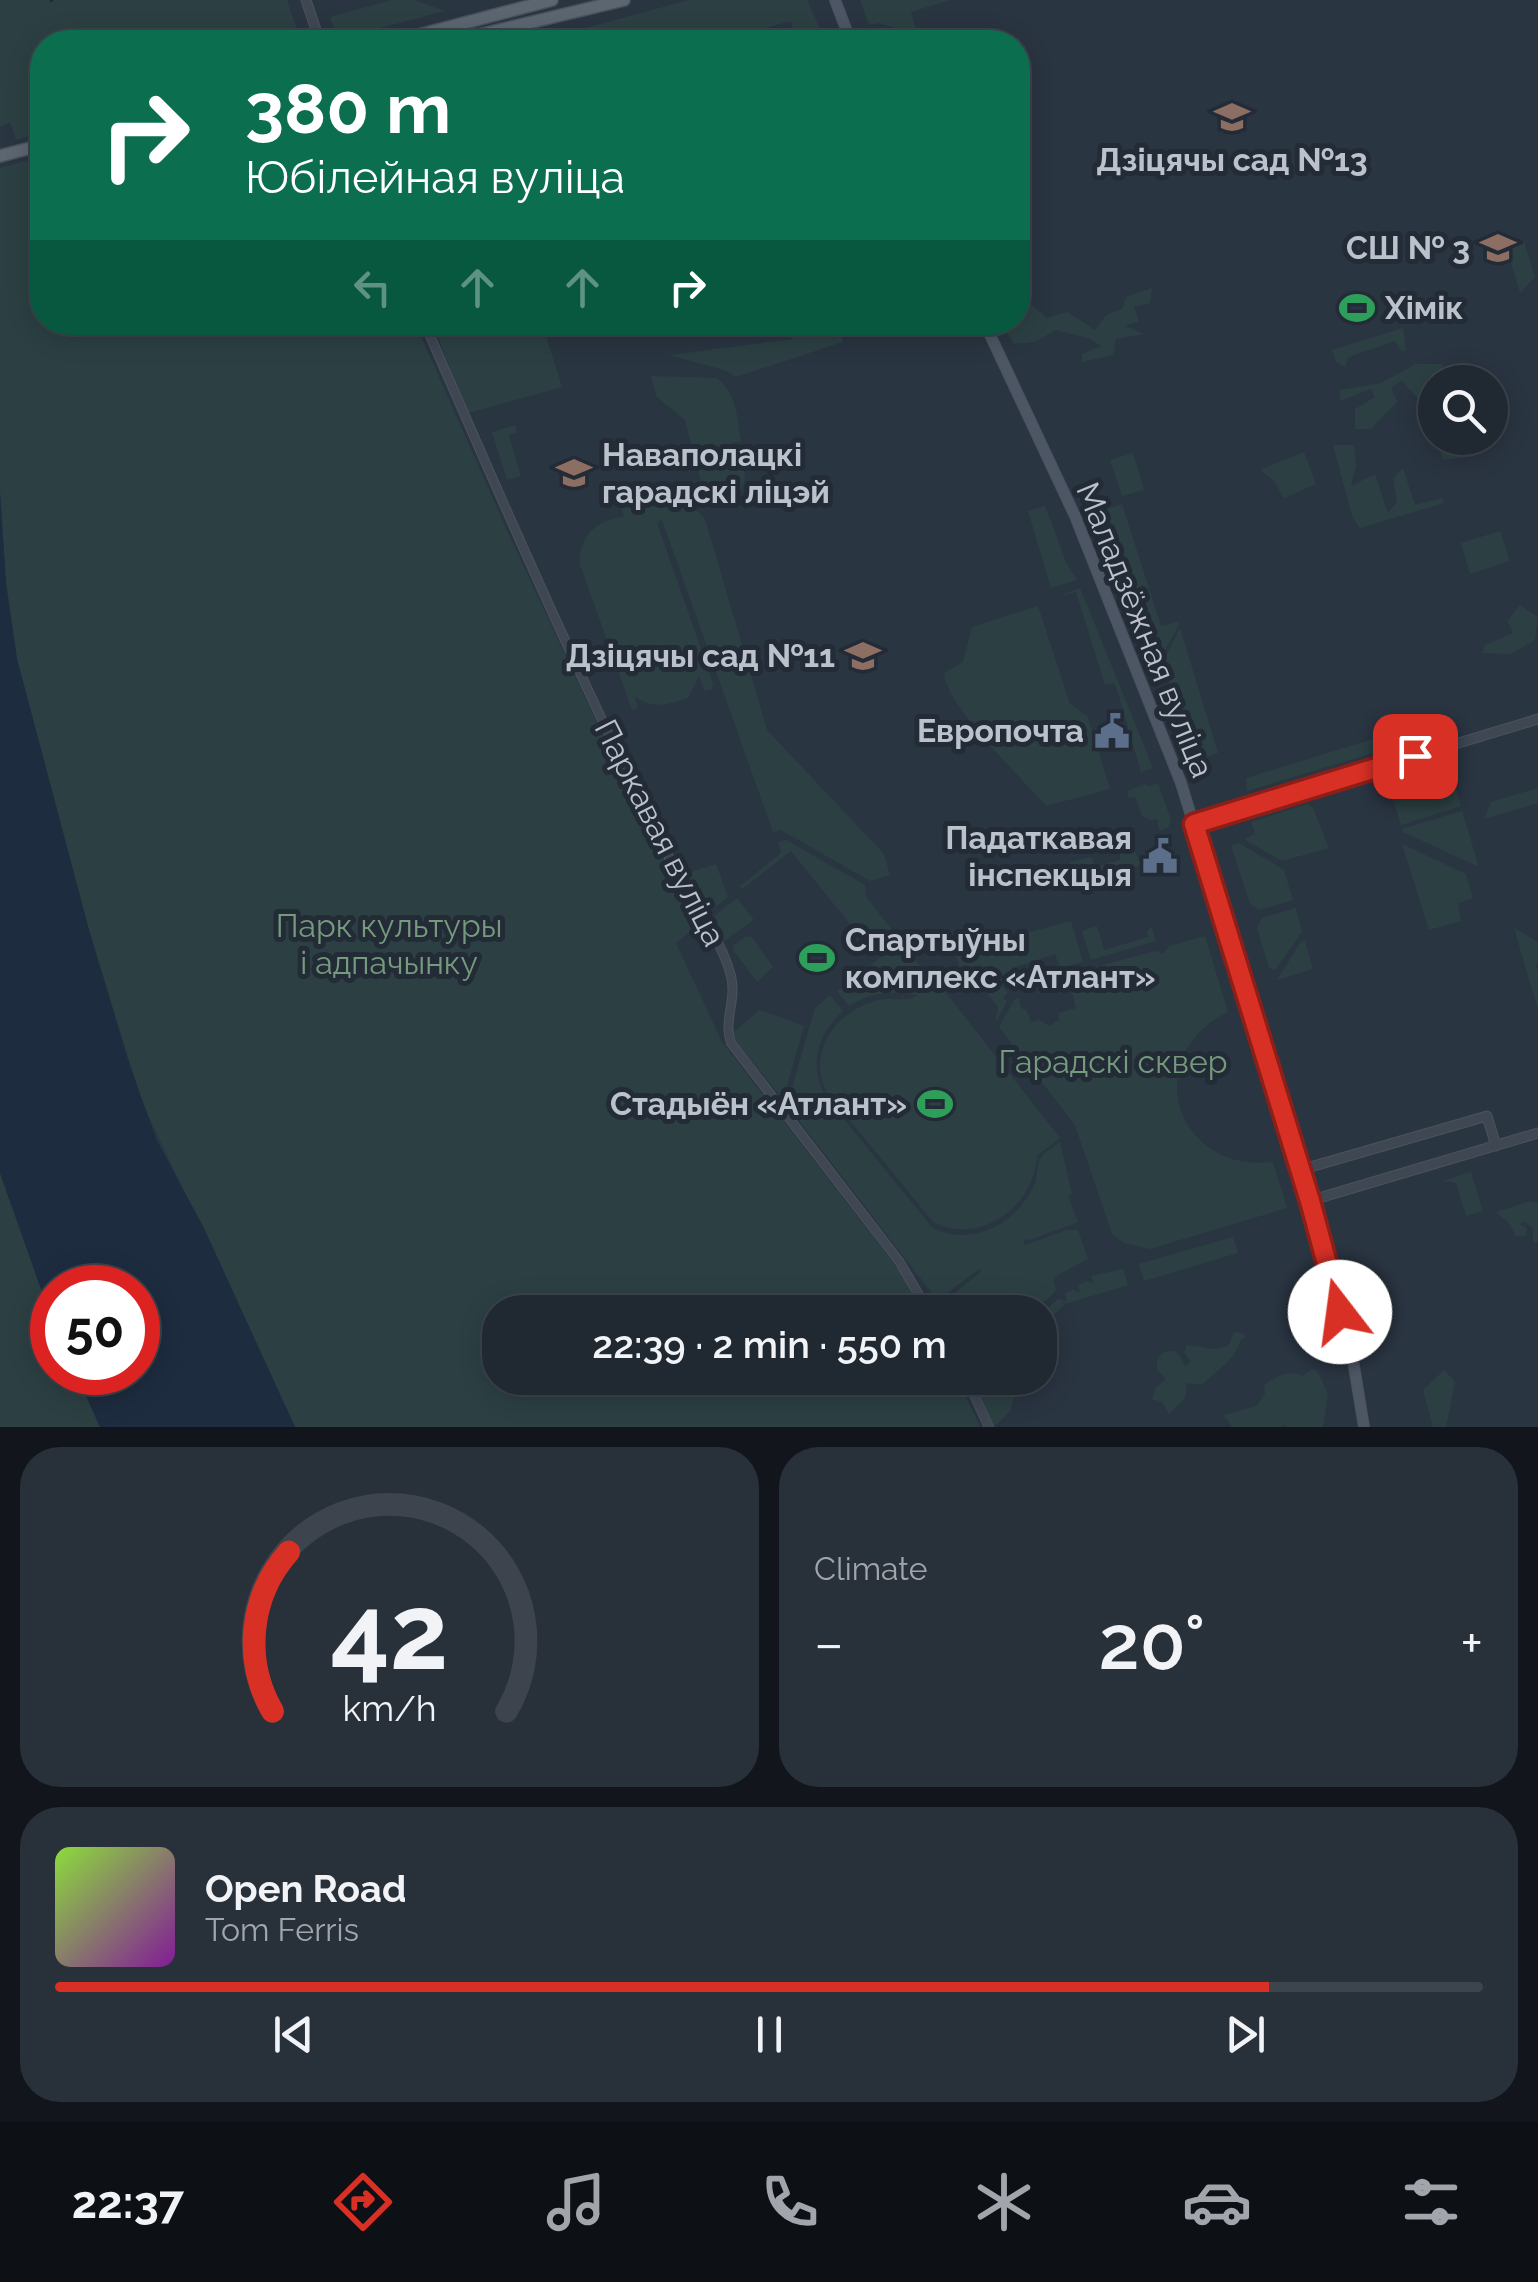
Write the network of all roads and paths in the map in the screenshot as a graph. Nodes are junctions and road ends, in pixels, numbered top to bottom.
1 (306, 0) edge
2 (552, 0) edge
3 (624, 0) edge
4 (835, 0) edge
5 (316, 30) edge
6 (438, 30) edge
7 (499, 30) edge
8 (846, 30) edge
9 (30, 148) edge
10 (0, 156) edge
11 (430, 335) edge
12 (990, 335) edge
13 (1538, 719) edge
14 (1194, 824) junction
15 (1538, 1134) edge
16 (1496, 1146) junction
17 (1300, 1170) junction
18 (1310, 1201) junction
19 (919, 1295) edge
20 (974, 1395) edge
21 (989, 1427) edge
22 (1364, 1427) edge

1 - 5 street
2 - 6 main road
3 - 7 main road
4 - 8 main road
9 - 10 main road
11 - 19 street, Паркавая вуліца
12 - 14 main road, Маладзёжная вуліца
13 - 14 street
14 - 17 main road, Маладзёжная вуліца
15 - 16 street
16 - 17 street
16 - 18 street
17 - 18 main road, Маладзёжная вуліца
18 - 22 main road, Маладзёжная вуліца
20 - 21 street

